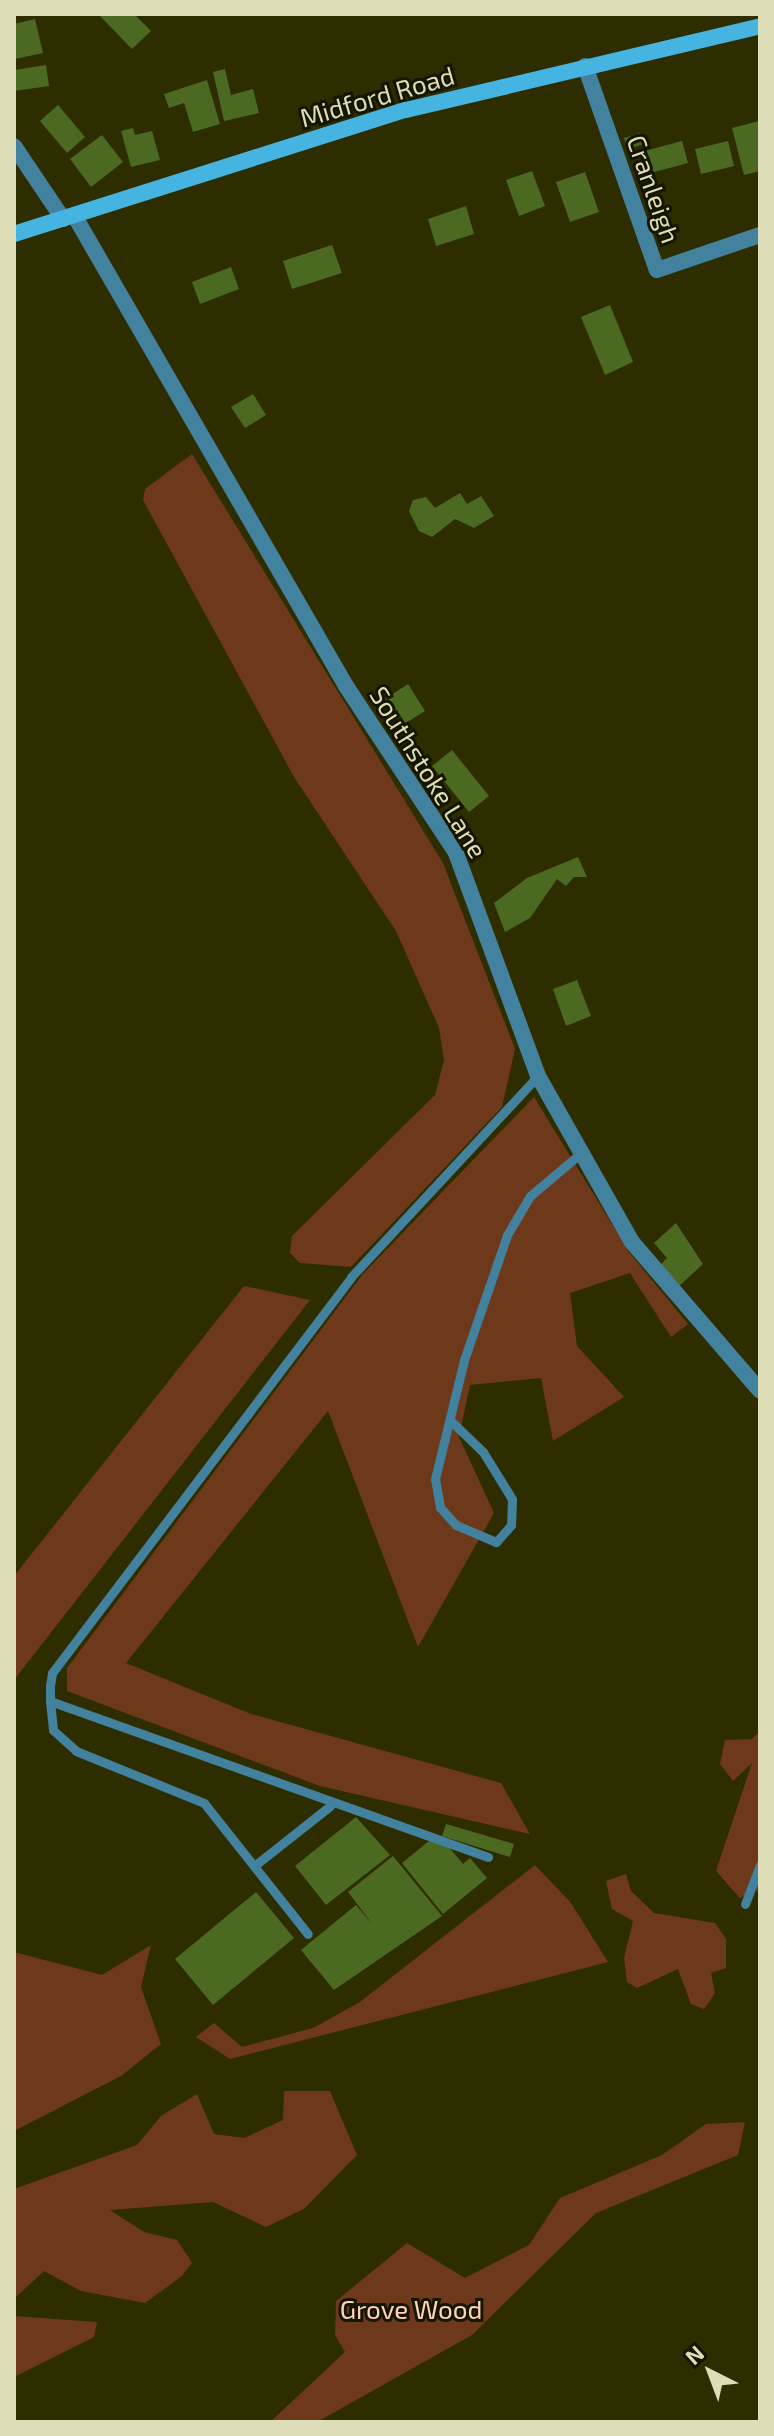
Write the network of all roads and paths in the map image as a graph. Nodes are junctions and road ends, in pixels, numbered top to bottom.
1 (760, 26) edge
2 (585, 66) junction
3 (14, 146) edge
4 (69, 217) junction
5 (14, 234) edge
6 (760, 235) edge
7 (538, 1076) junction
8 (582, 1152) junction
9 (760, 1391) edge
10 (451, 1421) junction
11 (50, 1701) junction
12 (330, 1806) junction
13 (488, 1857) dead end
14 (760, 1865) edge
15 (254, 1866) junction
16 (745, 1904) dead end
17 (308, 1934) dead end

1 - 2 main road, Midford Road
2 - 4 main road, Midford Road
2 - 6 street, Cranleigh
3 - 4 street, Southstoke Lane
4 - 5 main road, Midford Road
4 - 7 street, Southstoke Lane
7 - 8 street, Southstoke Lane
7 - 11 lane
8 - 9 street, Southstoke Lane
8 - 10 lane
10 - 10 lane
11 - 12 lane
11 - 15 lane
12 - 13 lane
12 - 15 lane
14 - 16 lane
15 - 17 lane

